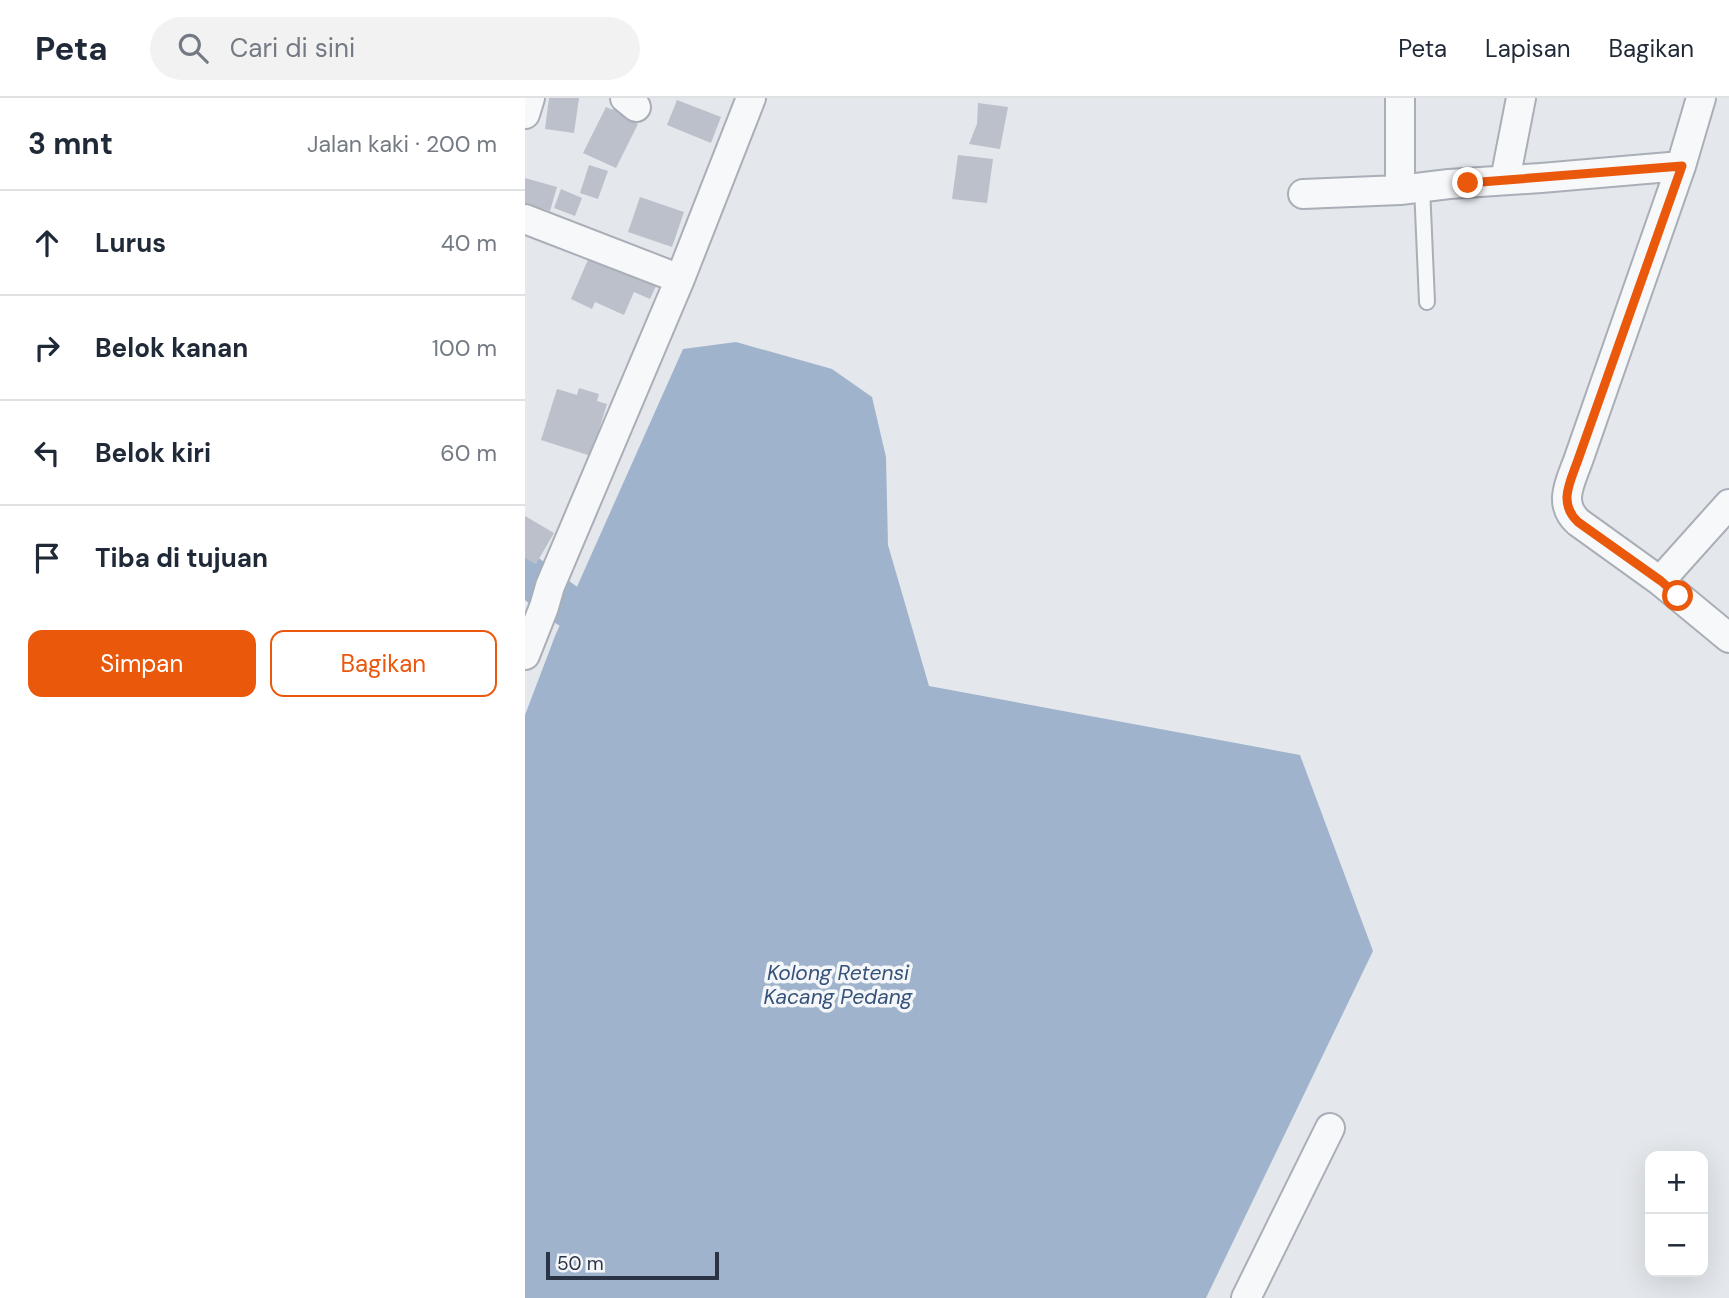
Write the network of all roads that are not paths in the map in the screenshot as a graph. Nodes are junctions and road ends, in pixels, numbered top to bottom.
1 (530, 98) edge
2 (751, 98) edge
3 (1399, 98) edge
4 (1521, 98) edge
5 (1700, 98) edge
6 (525, 114) edge
7 (1682, 166) junction
8 (1505, 180) junction
9 (1411, 189) junction
10 (1303, 194) dead end
11 (525, 219) edge
12 (680, 279) junction
13 (1427, 302) dead end
14 (1729, 504) edge
15 (1661, 581) junction
16 (1729, 638) edge
17 (525, 655) edge
18 (1330, 1128) dead end
19 (1246, 1298) edge

1 - 6 street
2 - 12 street
3 - 9 street
4 - 8 street
5 - 7 street
7 - 8 street
7 - 15 street
8 - 9 street
9 - 10 street
9 - 13 lane
11 - 12 street
12 - 17 street
14 - 15 street
15 - 16 street
18 - 19 street

